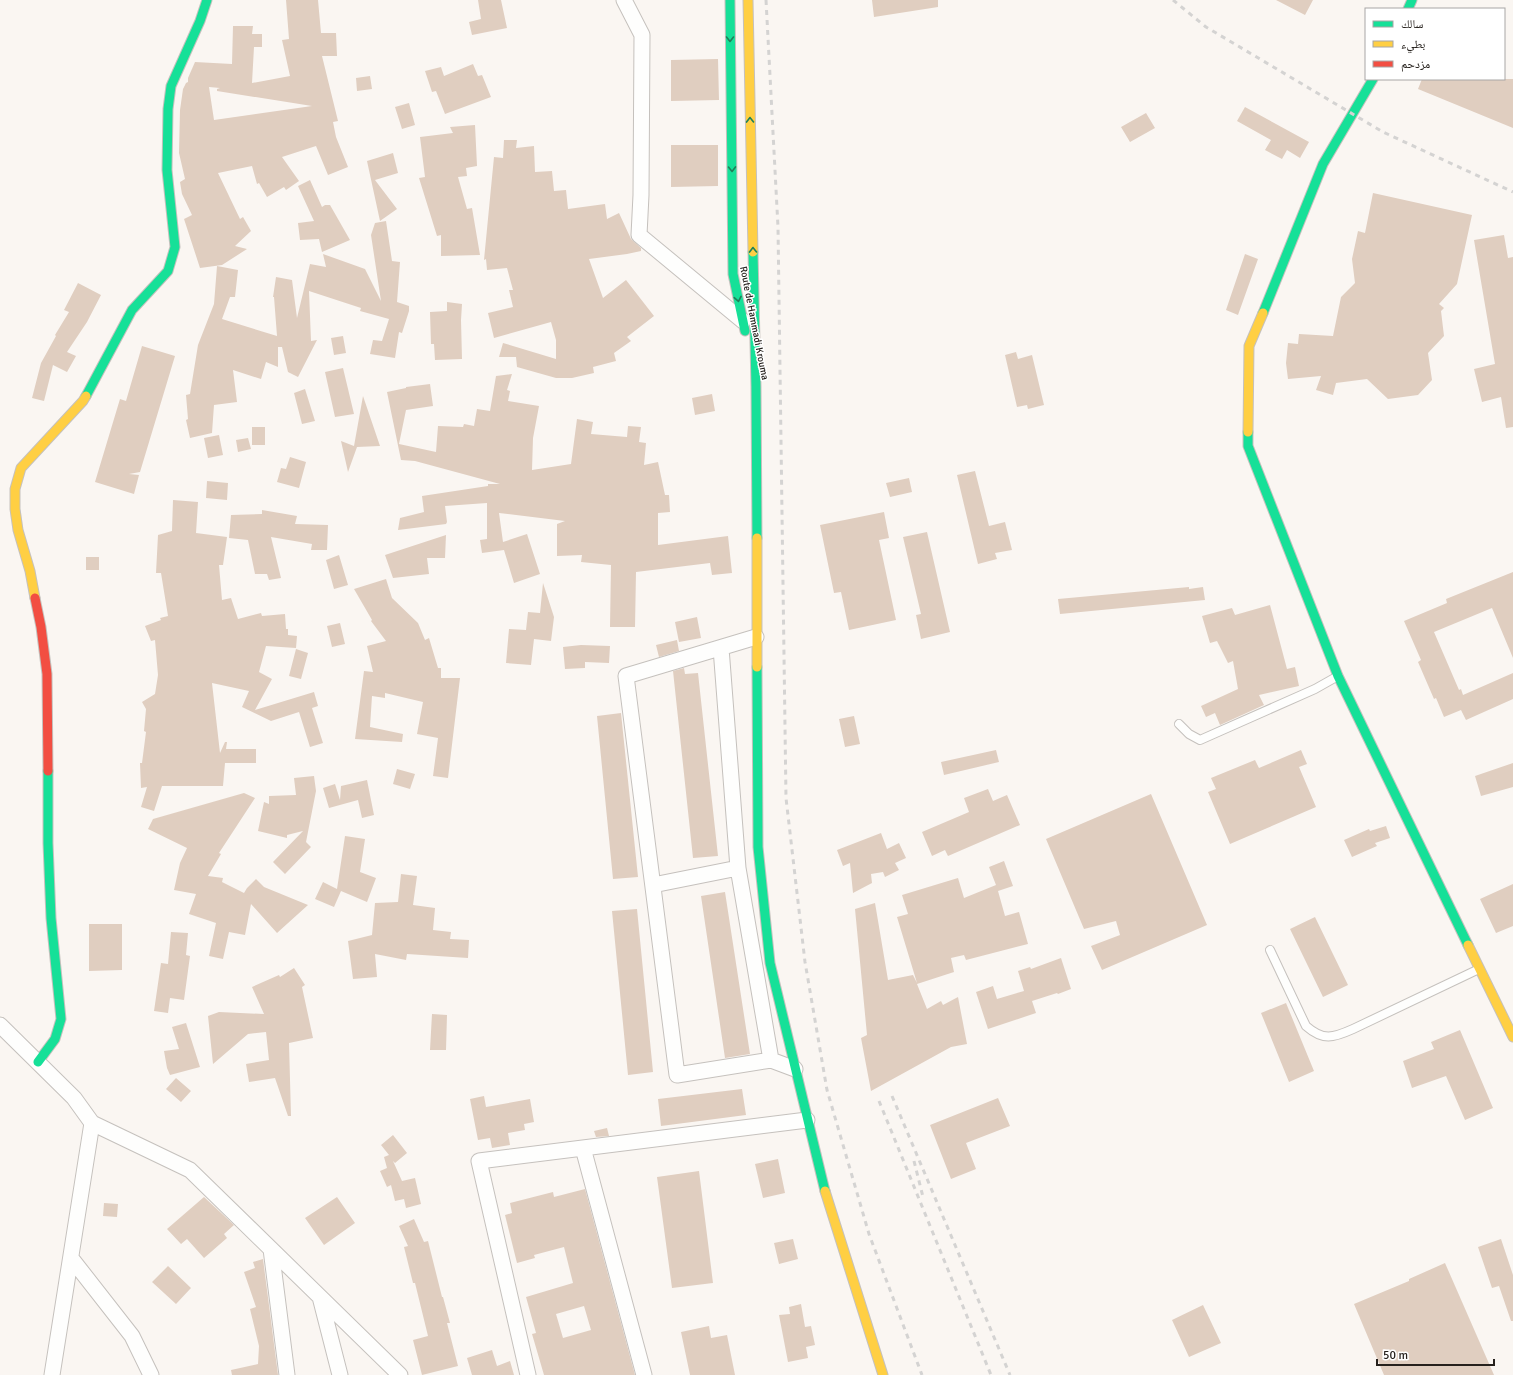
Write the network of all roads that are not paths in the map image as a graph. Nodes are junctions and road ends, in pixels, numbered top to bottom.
1 (207, 0) edge
2 (624, 0) edge
3 (730, 0) edge
4 (748, 0) edge
5 (1372, 80) edge
6 (742, 321) junction
7 (756, 387) junction
8 (756, 637) junction
9 (721, 648) junction
10 (1338, 676) junction
11 (1179, 724) dead end
12 (738, 868) junction
13 (653, 885) junction
14 (1270, 950) dead end
15 (1480, 968) junction
16 (0, 1025) edge
17 (1513, 1037) edge
18 (771, 1060) junction
19 (38, 1062) junction
20 (795, 1069) junction
21 (807, 1120) junction
22 (92, 1123) junction
23 (582, 1148) junction
24 (271, 1249) junction
25 (70, 1258) junction
26 (320, 1297) junction
27 (52, 1375) edge
28 (151, 1375) edge
29 (287, 1375) edge
30 (340, 1375) edge
31 (400, 1375) edge
32 (528, 1375) edge
33 (644, 1375) edge
34 (883, 1375) edge

1 - 19 street
2 - 6 street
3 -> 6 street, Route de Hammadi Krouma
7 -> 4 street, Route de Hammadi Krouma
5 - 10 street
6 - 7 street, Route de Hammadi Krouma
7 - 8 street
8 - 9 street
8 - 20 street
9 - 12 street
9 - 13 street
10 - 11 lane
10 - 15 street
12 - 13 street
12 - 18 street
13 - 18 street
14 - 15 lane
15 - 17 street
16 - 19 street
18 - 20 street
19 - 22 street
20 - 21 street
21 - 23 street
21 - 34 street
22 - 24 street
22 - 25 street
23 - 32 street
23 - 33 street
24 - 26 street
24 - 29 street
25 - 27 street
25 - 28 street
26 - 30 street
26 - 31 street

